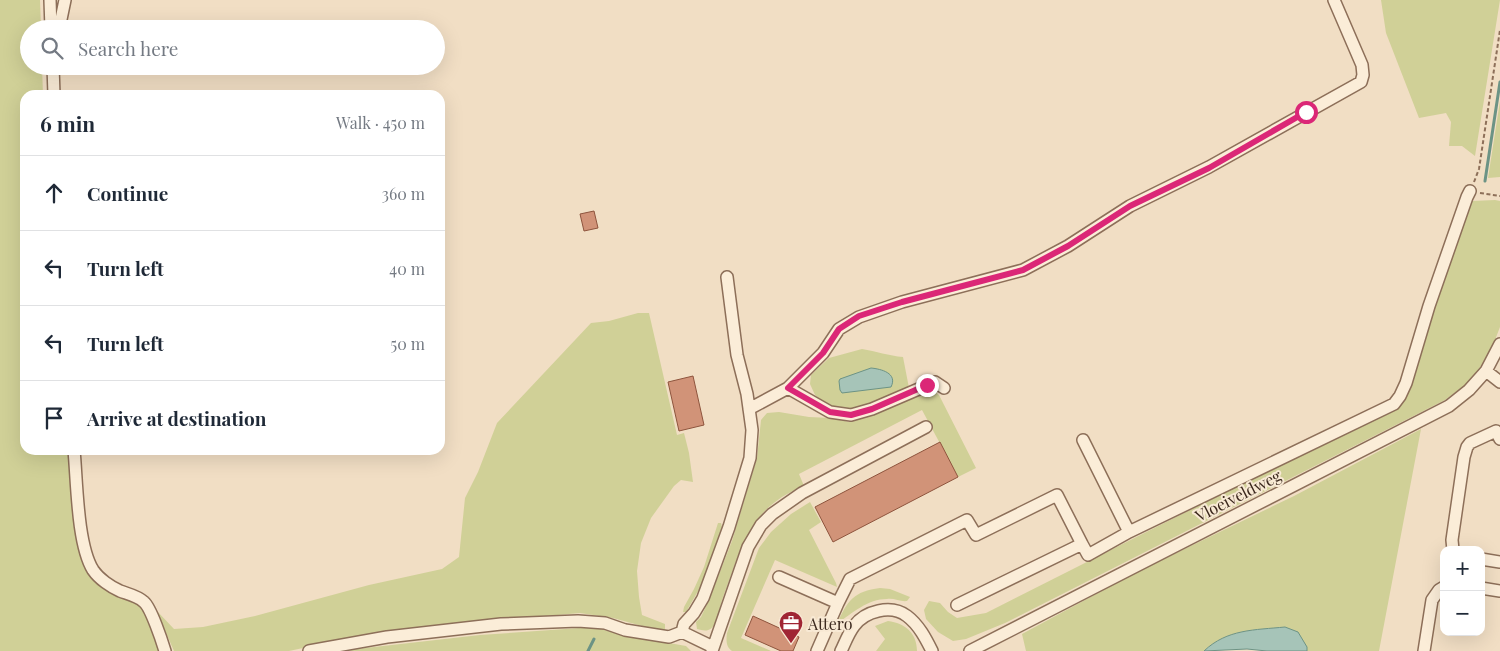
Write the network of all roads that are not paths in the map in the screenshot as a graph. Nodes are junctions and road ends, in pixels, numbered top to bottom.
1 (50, 0) edge
2 (65, 0) edge
3 (1334, 0) edge
4 (51, 20) edge
5 (61, 20) edge
6 (53, 75) edge
7 (54, 90) edge
8 (1470, 191) road end
9 (727, 277) dead end
10 (1500, 344) edge
11 (1486, 371) junction
12 (1500, 382) edge
13 (788, 388) junction
14 (944, 388) dead end
15 (749, 409) junction
16 (926, 427) dead end
17 (1500, 438) edge
18 (1083, 440) dead end
19 (75, 455) edge
20 (1129, 532) junction
21 (1082, 544) junction
22 (1453, 546) edge
23 (1485, 560) edge
24 (1500, 562) edge
25 (779, 577) dead end
26 (1440, 589) edge
27 (1485, 589) edge
28 (1500, 591) edge
29 (838, 603) junction
30 (957, 605) dead end
31 (682, 632) junction
32 (712, 649) edge
33 (165, 651) edge
34 (309, 651) edge
35 (817, 651) edge
36 (841, 651) edge
37 (932, 651) edge
38 (970, 651) edge
39 (1424, 651) edge

1 - 4 street
2 - 5 street
3 - 13 street
6 - 7 street
8 - 20 street
9 - 15 street
10 - 11 street, Vloeiveldweg
11 - 12 street
11 - 38 street, Vloeiveldweg
13 - 14 street
13 - 15 street
15 - 31 street
16 - 32 street
17 - 22 street
18 - 20 street
19 - 33 street
20 - 21 street
21 - 29 street
21 - 30 street
23 - 24 street
25 - 29 street
26 - 39 street
27 - 28 street
29 - 35 street
31 - 32 street
31 - 34 street
36 - 37 street

